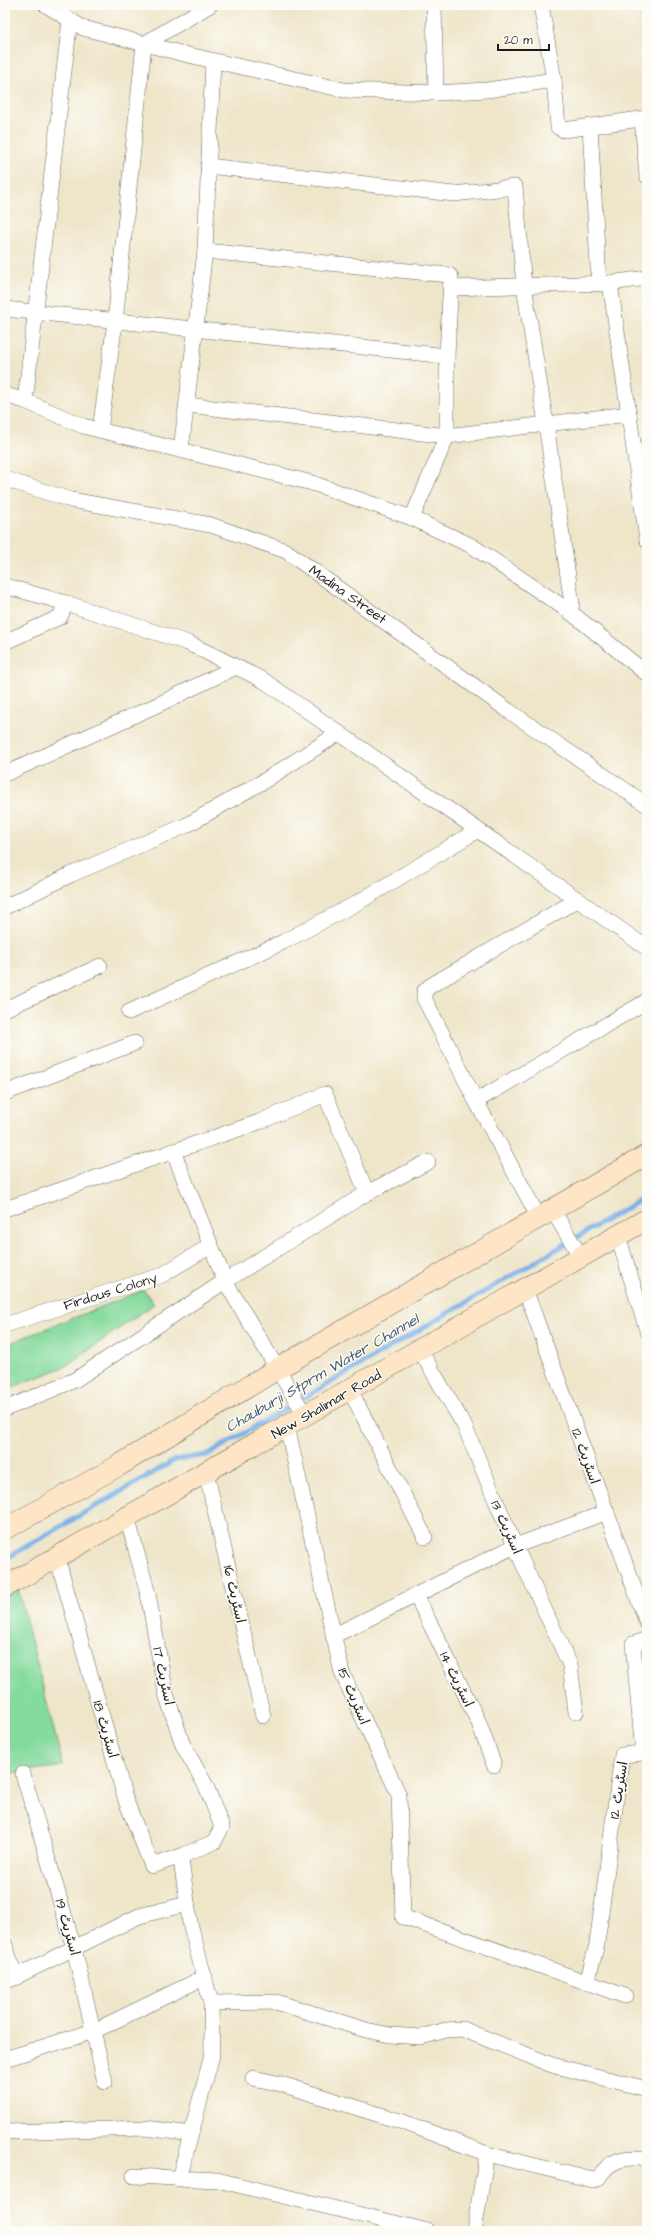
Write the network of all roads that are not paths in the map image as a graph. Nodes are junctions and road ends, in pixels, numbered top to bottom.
1 (46, 5) edge
2 (210, 5) edge
3 (434, 5) edge
4 (542, 5) edge
5 (70, 20) junction
6 (144, 44) junction
7 (213, 61) junction
8 (554, 80) junction
9 (436, 93) junction
10 (644, 119) edge
11 (590, 126) junction
12 (208, 166) junction
13 (647, 176) edge
14 (204, 251) junction
15 (647, 278) edge
16 (604, 284) junction
17 (524, 286) junction
18 (451, 288) junction
19 (5, 309) edge
20 (37, 313) junction
21 (114, 322) junction
22 (196, 330) junction
23 (447, 356) junction
24 (5, 395) edge
25 (25, 401) junction
26 (188, 405) junction
27 (629, 414) junction
28 (546, 424) junction
29 (100, 430) junction
30 (447, 436) junction
31 (181, 450) junction
32 (5, 479) edge
33 (412, 518) junction
34 (647, 540) edge
35 (5, 586) edge
36 (66, 604) junction
37 (569, 611) junction
38 (5, 642) edge
39 (236, 667) junction
40 (647, 674) edge
41 (339, 733) junction
42 (5, 774) edge
43 (647, 805) edge
44 (478, 830) junction
45 (577, 900) junction
46 (5, 907) edge
47 (647, 948) edge
48 (100, 966) dead end
49 (647, 1001) edge
50 (5, 1009) edge
51 (129, 1012) dead end
52 (135, 1043) dead end
53 (5, 1093) edge
54 (476, 1101) junction
55 (173, 1151) junction
56 (647, 1155) edge
57 (428, 1162) dead end
58 (367, 1193) junction
59 (5, 1209) edge
60 (550, 1217) junction
61 (647, 1219) edge
62 (618, 1236) junction
63 (210, 1246) junction
64 (578, 1253) junction
65 (225, 1281) junction
66 (525, 1289) junction
67 (5, 1325) edge
68 (647, 1330) edge
69 (420, 1350) junction
70 (280, 1374) junction
71 (350, 1390) junction
72 (5, 1409) edge
73 (302, 1411) junction
74 (287, 1426) junction
75 (206, 1472) junction
76 (607, 1512) junction
77 (127, 1517) junction
78 (5, 1529) edge
79 (425, 1537) dead end
80 (515, 1546) junction
81 (57, 1557) junction
82 (5, 1587) edge
83 (416, 1595) junction
84 (647, 1622) edge
85 (334, 1636) junction
86 (647, 1639) edge
87 (576, 1712) dead end
88 (263, 1716) dead end
89 (494, 1765) dead end
90 (23, 1774) dead end
91 (184, 1855) junction
92 (187, 1904) junction
93 (5, 1945) edge
94 (74, 1948) junction
95 (205, 1977) junction
96 (10, 1980) edge
97 (588, 1983) junction
98 (625, 1996) dead end
99 (211, 2003) junction
100 (94, 2031) junction
101 (5, 2059) edge
102 (254, 2078) dead end
103 (105, 2082) dead end
104 (647, 2089) edge
105 (5, 2132) edge
106 (191, 2134) junction
107 (488, 2154) junction
108 (647, 2159) edge
109 (134, 2176) dead end
110 (179, 2179) junction
111 (428, 2231) edge
112 (474, 2231) edge

1 - 5 street
2 - 6 street
3 - 9 street
4 - 8 street
5 - 6 street
5 - 20 street
6 - 7 street
6 - 21 street
7 - 9 street
7 - 12 street
8 - 9 street
8 - 11 street
10 - 11 street
10 - 13 street
11 - 16 street
12 - 14 street
12 - 17 street
14 - 18 street
14 - 22 street
15 - 16 street
16 - 17 street
16 - 27 street
17 - 18 street
17 - 28 street
18 - 23 street
19 - 20 street
20 - 21 street
20 - 25 street
21 - 22 street
21 - 29 street
22 - 23 street
22 - 26 street
23 - 30 street
24 - 25 street
25 - 29 street
26 - 30 street
26 - 31 street
27 - 28 street
27 - 34 street
28 - 30 street
28 - 37 street
29 - 31 street
30 - 33 street
31 - 33 street
32 - 43 street, Madina Street
33 - 37 street
35 - 36 street
36 - 38 street
36 - 39 street
37 - 40 street
39 - 41 street
39 - 42 street
41 - 44 street
41 - 46 street
44 - 45 street
44 - 51 street
45 - 47 street
45 - 54 street
48 - 50 street
49 - 54 street
52 - 53 street
54 - 60 street
55 - 58 street
55 - 59 street
55 - 63 street
56 - 60 street
57 - 58 street
58 - 65 street
60 - 64 street
60 - 70 street
61 - 62 street, New Shalimar Road
62 - 64 street, New Shalimar Road
62 - 68 street
63 - 65 street
63 - 67 street, Firdous Colony
64 - 66 street, New Shalimar Road
65 - 70 street
65 - 72 street
66 - 69 street, New Shalimar Road
66 - 76 street, اسٹریٹ 12
69 - 71 street, New Shalimar Road
69 - 80 street, اسٹریٹ 13
70 - 73 street
70 - 78 street
71 - 73 street, New Shalimar Road
71 - 79 street
73 - 74 street, New Shalimar Road
74 - 75 street, New Shalimar Road
74 - 85 street, اسٹریٹ 15
75 - 77 street, New Shalimar Road
75 - 88 street, اسٹریٹ 16
76 - 80 street
76 - 84 street, اسٹریٹ 12
77 - 81 street, New Shalimar Road
77 - 91 street, اسٹریٹ 17
80 - 83 street
80 - 87 street, اسٹریٹ 13
81 - 82 street, New Shalimar Road
81 - 91 street, اسٹریٹ 18
83 - 85 street
83 - 89 street, اسٹریٹ 14
85 - 97 street, اسٹریٹ 15
86 - 97 street, اسٹریٹ 12
90 - 94 street, اسٹریٹ 19
91 - 92 street
92 - 94 street
92 - 95 street
93 - 96 street
94 - 96 street
94 - 100 street, اسٹریٹ 19
95 - 99 street
95 - 100 street
97 - 98 street
99 - 104 street
99 - 106 street
100 - 101 street
100 - 103 street, اسٹریٹ 19
102 - 107 street
105 - 106 street
106 - 110 street
107 - 108 street
107 - 112 street
109 - 110 street
110 - 111 street

